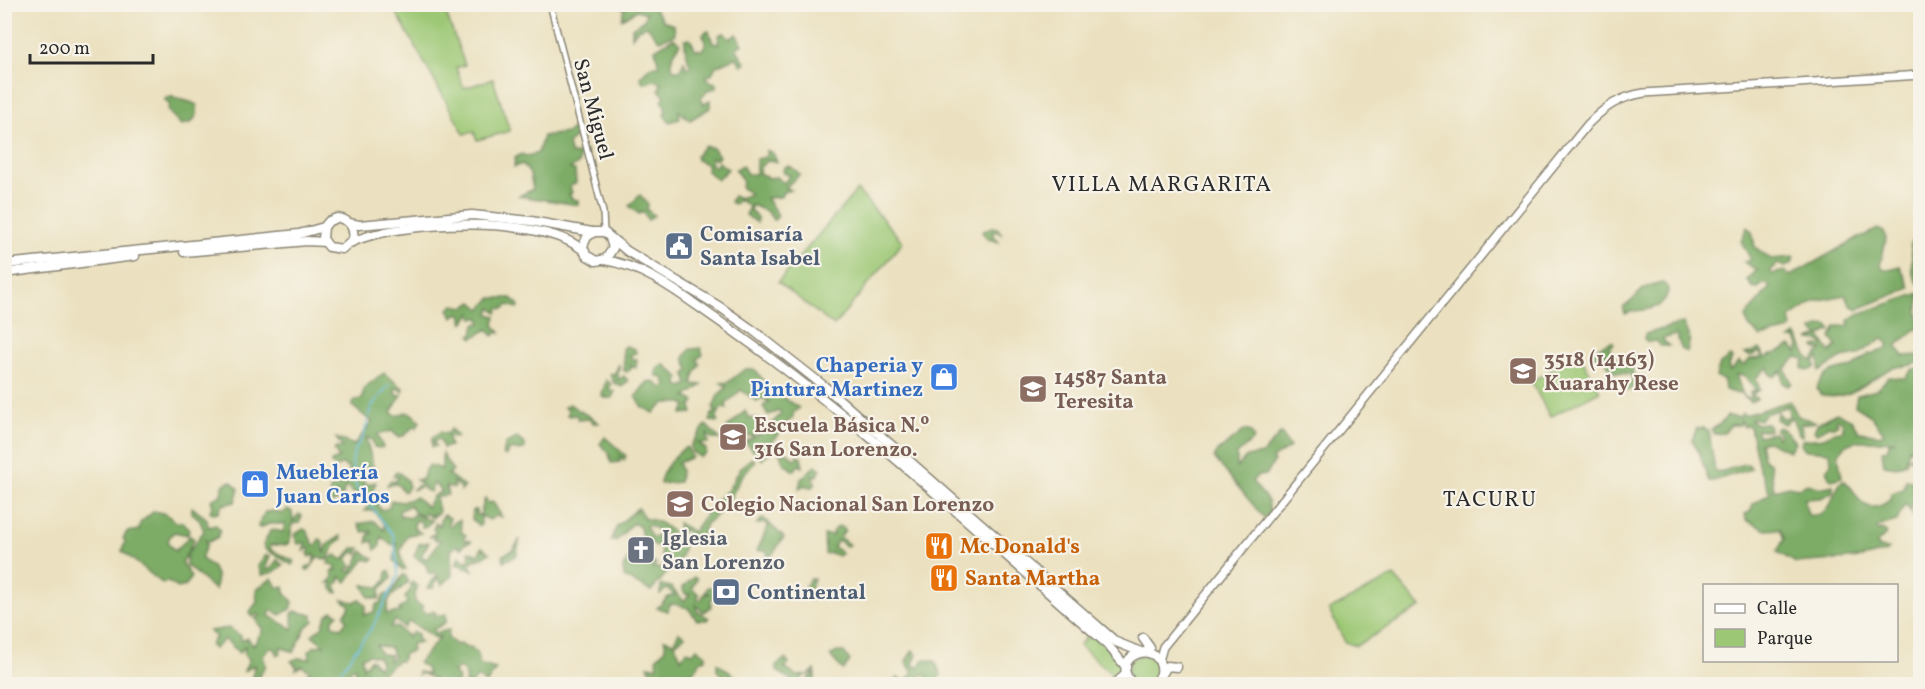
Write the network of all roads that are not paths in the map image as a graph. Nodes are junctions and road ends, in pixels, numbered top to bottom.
1 (550, 4) edge
2 (1920, 75) edge
3 (349, 223) junction
4 (324, 227) junction
5 (592, 232) junction
6 (607, 235) junction
7 (325, 242) junction
8 (351, 243) junction
9 (585, 252) junction
10 (604, 260) junction
11 (4, 264) edge
12 (4, 273) edge
13 (1143, 638) dead end
14 (1163, 647) junction
15 (1145, 653) junction
16 (1159, 661) junction
17 (1177, 667) dead end
18 (1162, 672) junction
19 (1126, 675) edge
20 (1117, 682) dead end
21 (1133, 684) edge
22 (1154, 684) edge
23 (1168, 684) edge

1 - 6 street, San Miguel
2 - 14 main road
3 - 4 highway
3 - 5 highway
3 - 8 highway
4 - 7 highway
4 - 11 highway
5 - 6 highway
5 - 9 highway
6 - 10 highway
6 - 15 highway
7 - 8 highway
7 - 12 highway
8 - 9 highway
9 - 10 highway
10 - 19 highway
13 - 15 highway
14 - 15 main road
14 - 16 main road
15 - 16 highway
15 - 19 highway
16 - 18 highway
17 - 18 highway
18 - 22 highway
18 - 23 highway
19 - 20 highway
19 - 21 highway

